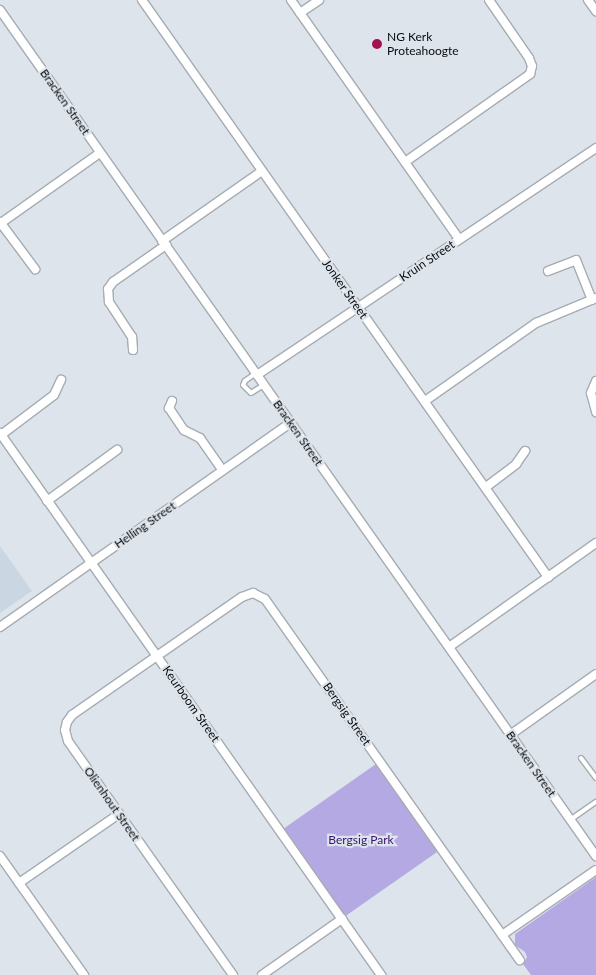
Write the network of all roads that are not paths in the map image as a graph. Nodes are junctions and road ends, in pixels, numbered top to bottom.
1 (142, 0) edge
2 (291, 0) edge
3 (319, 0) edge
4 (489, 0) edge
5 (588, 0) edge
6 (0, 10) edge
7 (596, 11) edge
8 (300, 13) junction
9 (596, 148) edge
10 (100, 153) junction
11 (405, 162) junction
12 (262, 171) junction
13 (0, 222) edge
14 (460, 239) junction
15 (164, 243) junction
16 (35, 269) dead end
17 (548, 271) dead end
18 (594, 299) edge
19 (358, 307) junction
20 (133, 350) dead end
21 (256, 374) junction
22 (61, 380) dead end
23 (596, 381) edge
24 (264, 385) junction
25 (172, 401) dead end
26 (425, 401) junction
27 (596, 412) edge
28 (290, 422) junction
29 (1, 434) edge
30 (117, 450) dead end
31 (525, 451) dead end
32 (222, 470) junction
33 (486, 487) junction
34 (47, 501) junction
35 (596, 543) edge
36 (91, 563) junction
37 (548, 577) junction
38 (0, 626) edge
39 (449, 647) junction
40 (157, 657) junction
41 (596, 674) edge
42 (510, 734) junction
43 (581, 758) dead end
44 (596, 778) edge
45 (596, 802) edge
46 (119, 814) junction
47 (570, 820) junction
48 (0, 856) edge
49 (596, 856) edge
50 (596, 870) edge
51 (19, 883) junction
52 (342, 919) junction
53 (502, 935) junction
54 (520, 960) dead end
55 (84, 975) edge
56 (233, 975) edge
57 (262, 975) edge
58 (381, 975) edge

1 - 12 street, Jonker Street
2 - 8 street
3 - 8 street
4 - 11 street
5 - 7 street
6 - 10 street, Bracken Street
8 - 11 street
9 - 14 street, Kruin Street
10 - 13 street
10 - 15 street, Bracken Street
11 - 14 street
12 - 15 street
12 - 19 street, Jonker Street
13 - 16 street
14 - 19 street, Kruin Street
15 - 20 street
15 - 21 street, Bracken Street
17 - 18 street
18 - 26 street
19 - 21 street, Kruin Street
19 - 26 street, Jonker Street
21 - 24 street, Bracken Street
21 - 24 lane
22 - 29 street
23 - 27 street
24 - 28 street, Bracken Street
25 - 32 street
26 - 33 street, Jonker Street
28 - 32 street, Helling Street
28 - 39 street, Bracken Street
29 - 34 street, Keurboom Street
30 - 34 street
31 - 33 street
32 - 36 street, Helling Street
33 - 37 street, Jonker Street
34 - 36 street, Keurboom Street
35 - 37 street
36 - 38 street, Helling Street
36 - 40 street, Keurboom Street
37 - 39 street
39 - 42 street, Bracken Street
40 - 46 street, Olienhout Street
40 - 52 street, Keurboom Street
40 - 53 street, Bergsig Street
41 - 42 street
42 - 47 street, Bracken Street
43 - 44 lane
45 - 47 lane
46 - 51 street
46 - 56 street, Olienhout Street
47 - 49 street, Bracken Street
48 - 51 street
50 - 53 street
51 - 55 street
52 - 57 street
52 - 58 street, Keurboom Street
53 - 54 street, Bergsig Street

